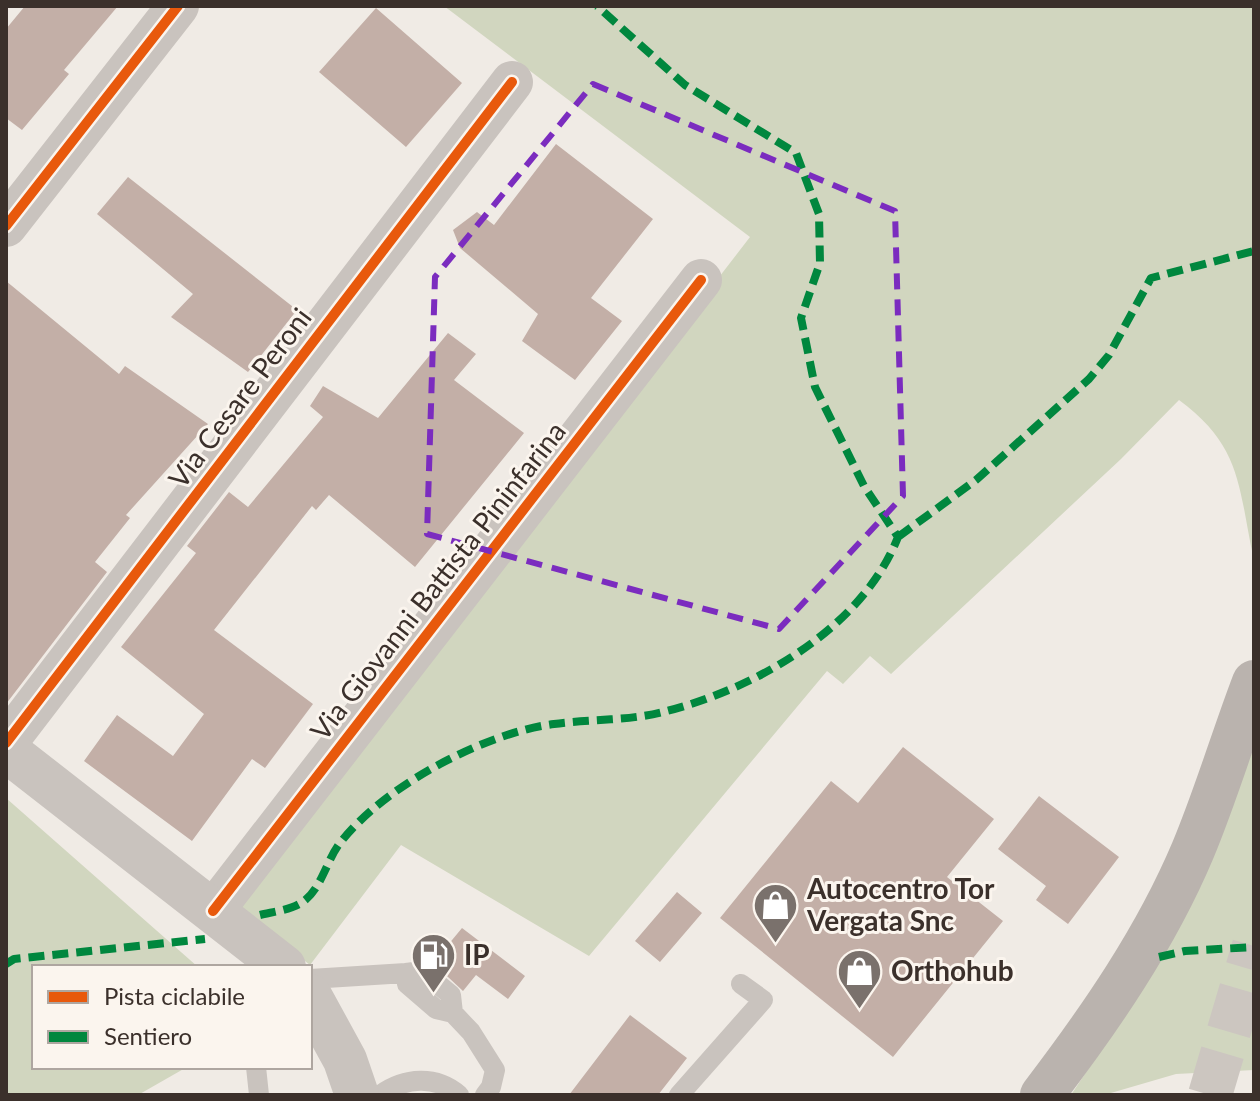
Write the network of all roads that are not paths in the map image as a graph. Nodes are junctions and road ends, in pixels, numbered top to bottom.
1 (178, 6) edge
2 (512, 82) dead end
3 (6, 226) edge
4 (701, 280) dead end
5 (1254, 682) edge
6 (6, 743) edge
7 (6, 750) edge
8 (213, 911) junction
9 (281, 965) edge
10 (741, 984) dead end
11 (312, 997) edge
12 (256, 1069) edge
13 (259, 1095) edge
14 (357, 1095) edge
15 (380, 1095) edge
16 (459, 1095) edge
17 (485, 1095) edge
18 (679, 1095) edge
19 (1042, 1095) edge

1 - 3 street
2 - 6 street, Via Cesare Peroni
4 - 8 street, Via Giovanni Battista Pininfarina
5 - 19 main road
7 - 8 street
8 - 9 street
10 - 18 lane
11 - 14 street
11 - 17 lane
12 - 13 lane
15 - 16 lane

